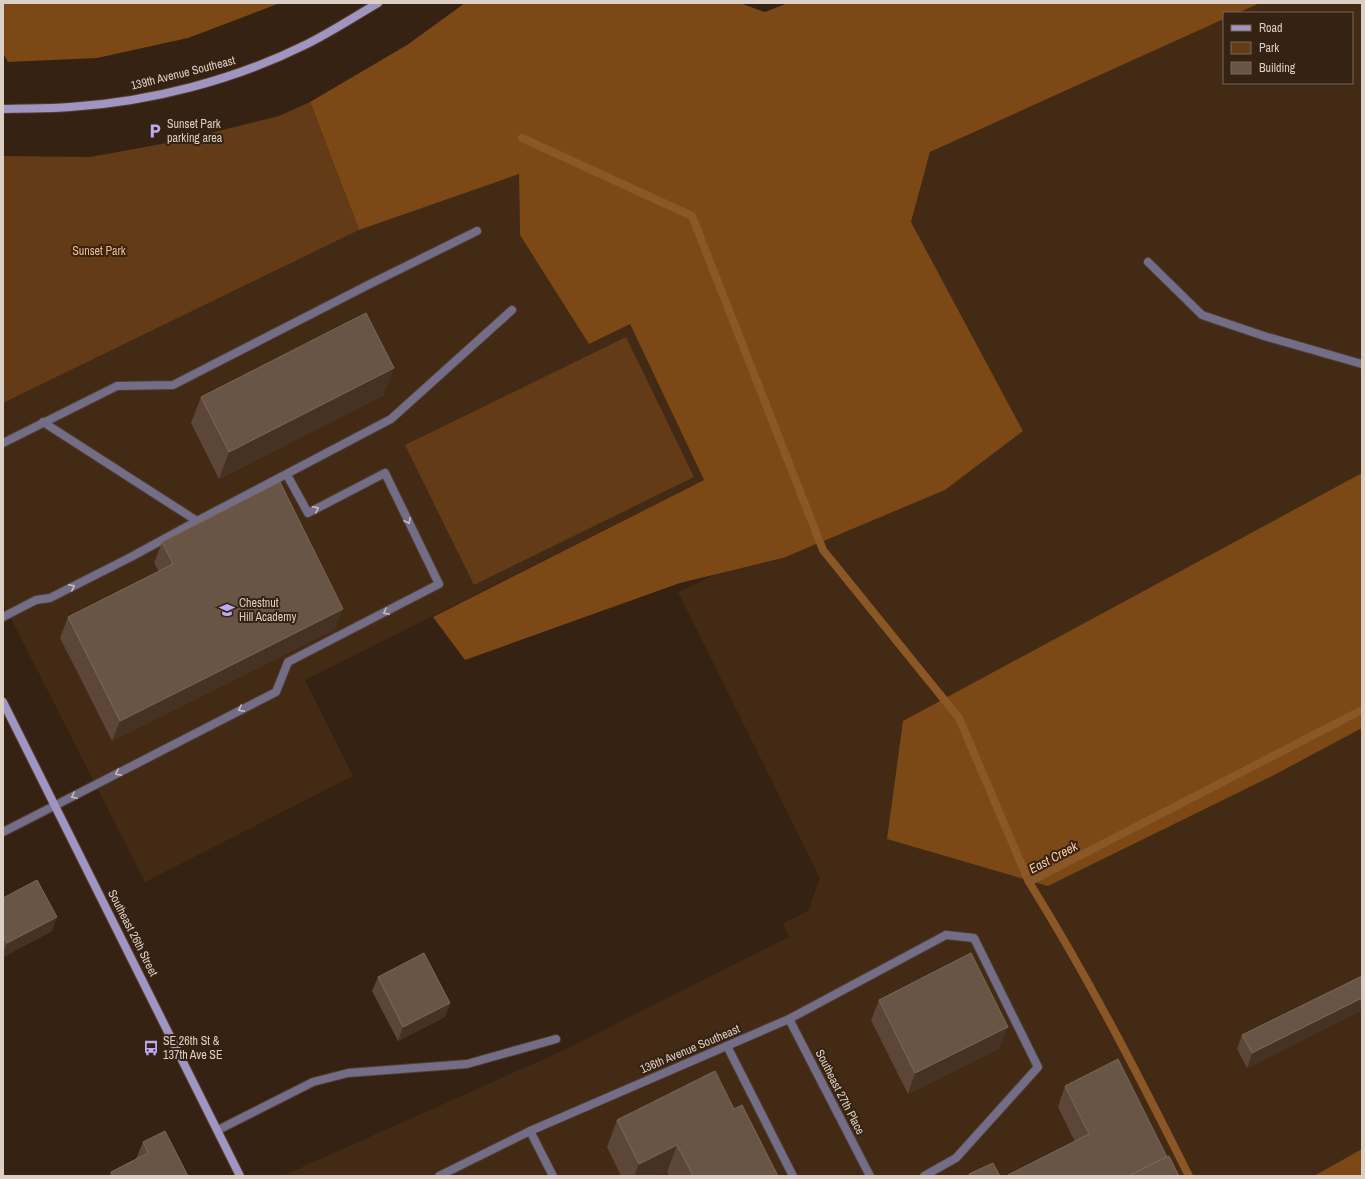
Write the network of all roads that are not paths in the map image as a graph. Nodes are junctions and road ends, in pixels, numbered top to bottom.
1 (378, 3) edge
2 (3, 109) edge
3 (477, 232) dead end
4 (1148, 262) dead end
5 (512, 310) dead end
6 (1362, 364) edge
7 (43, 422) junction
8 (3, 443) edge
9 (287, 475) junction
10 (197, 521) junction
11 (3, 617) edge
12 (3, 702) edge
13 (56, 805) junction
14 (3, 832) edge
15 (789, 1019) junction
16 (556, 1039) dead end
17 (727, 1046) junction
18 (218, 1130) junction
19 (530, 1131) junction
20 (240, 1176) edge
21 (439, 1176) edge
22 (553, 1176) edge
23 (793, 1176) edge
24 (870, 1176) edge
25 (924, 1176) edge

1 - 2 street, 139th Avenue Southeast
3 - 7 street
4 - 6 street
5 - 9 street
7 - 8 street
7 - 10 street
9 - 10 street
9 -> 13 street
11 -> 10 street
12 - 13 street, Southeast 26th Street
13 - 14 street
13 - 18 street, Southeast 26th Street
15 - 17 street, 136th Avenue Southeast
15 - 24 street, Southeast 27th Place
15 - 25 street, 136th Avenue Southeast
16 - 18 street
17 - 19 street, 136th Avenue Southeast
17 - 23 street
18 - 20 street, Southeast 26th Street
19 - 21 street, 136th Avenue Southeast
19 - 22 street

